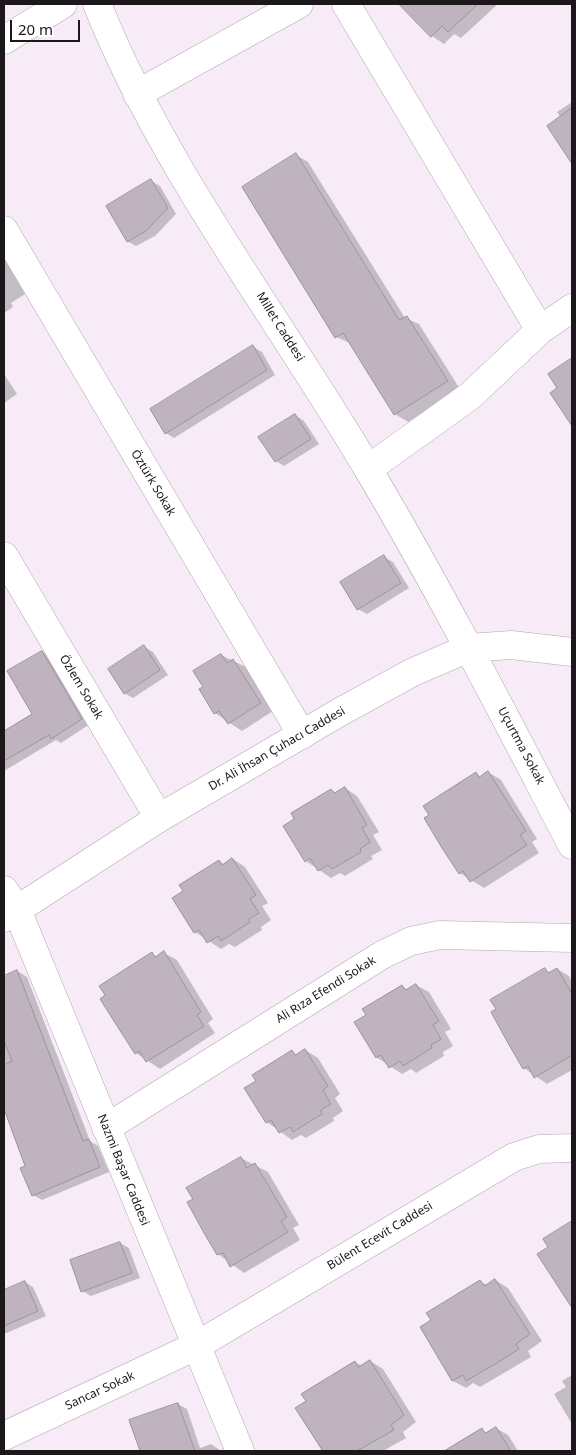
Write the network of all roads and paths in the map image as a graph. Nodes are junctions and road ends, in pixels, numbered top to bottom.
1 (63, 4) edge
2 (97, 4) edge
3 (299, 4) edge
4 (346, 4) edge
5 (4, 40) edge
6 (137, 94) junction
7 (4, 230) edge
8 (572, 308) edge
9 (540, 330) junction
10 (368, 469) junction
11 (4, 556) edge
12 (469, 648) junction
13 (572, 652) edge
14 (302, 735) junction
15 (159, 818) junction
16 (572, 845) edge
17 (8, 906) edge
18 (572, 938) edge
19 (106, 1128) junction
20 (572, 1148) edge
21 (196, 1346) junction
22 (4, 1437) edge
23 (10, 1451) edge
24 (240, 1451) edge

1 - 5 street
2 - 6 street, Millet Caddesi
3 - 6 street
4 - 9 street
6 - 10 street, Millet Caddesi
7 - 14 street, Öztürk Sokak
8 - 9 street
9 - 10 street
10 - 12 street, Millet Caddesi
11 - 15 street, Özlem Sokak
12 - 13 street, Dr. Ali İhsan Çuhacı Caddesi
12 - 14 street, Dr. Ali İhsan Çuhacı Caddesi
12 - 16 street, Uçurtma Sokak
14 - 15 street, Dr. Ali İhsan Çuhacı Caddesi
15 - 17 street, Dr. Ali İhsan Çuhacı Caddesi
17 - 19 street, Nazmi Başar Caddesi
18 - 19 street, Ali Rıza Efendi Sokak
19 - 21 street, Nazmi Başar Caddesi
20 - 21 street, Bülent Ecevit Caddesi
21 - 22 street, Sancar Sokak
21 - 24 street, Nazmi Başar Caddesi
22 - 23 street

